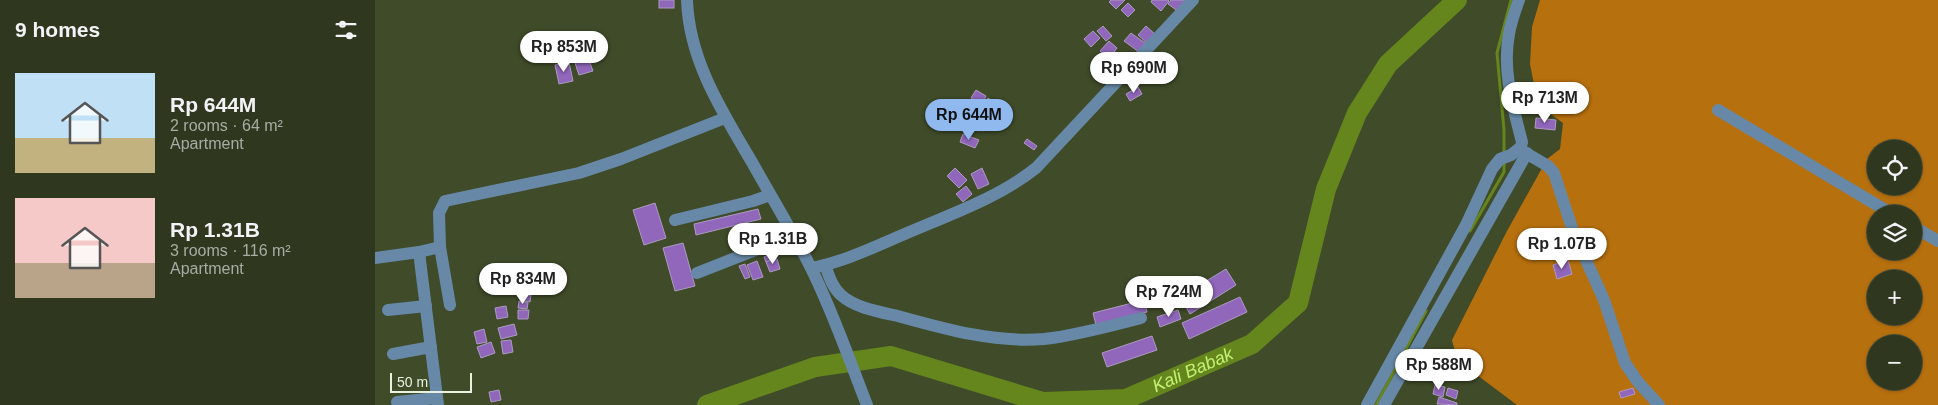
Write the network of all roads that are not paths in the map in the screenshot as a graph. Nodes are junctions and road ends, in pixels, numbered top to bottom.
1 (687, 0) edge
2 (1193, 0) edge
3 (1519, 0) edge
4 (1718, 110) dead end
5 (725, 118) junction
6 (1514, 154) junction
7 (770, 195) junction
8 (1877, 205) edge
9 (675, 220) dead end
10 (791, 232) junction
11 (1922, 232) edge
12 (1938, 242) edge
13 (440, 247) junction
14 (419, 252) junction
15 (375, 258) edge
16 (825, 265) junction
17 (811, 268) junction
18 (697, 273) dead end
19 (449, 305) dead end
20 (426, 306) junction
21 (388, 310) dead end
22 (1141, 318) dead end
23 (431, 347) junction
24 (393, 354) dead end
25 (1383, 394) edge
26 (397, 402) dead end
27 (437, 402) edge
28 (867, 405) edge
29 (1367, 405) edge
30 (1659, 405) edge

1 - 5 street
2 - 16 street
3 - 6 street
4 - 8 street
5 - 7 street
5 - 13 street
6 - 25 street
6 - 25 street
6 - 30 street
7 - 9 street
7 - 10 street
10 - 17 street
10 - 18 street
11 - 12 street
13 - 14 street
13 - 19 street
14 - 15 street
14 - 20 street
16 - 17 street
16 - 22 street
17 - 28 street
20 - 21 street
20 - 23 street
23 - 24 street
23 - 27 street
25 - 29 street
26 - 27 street

